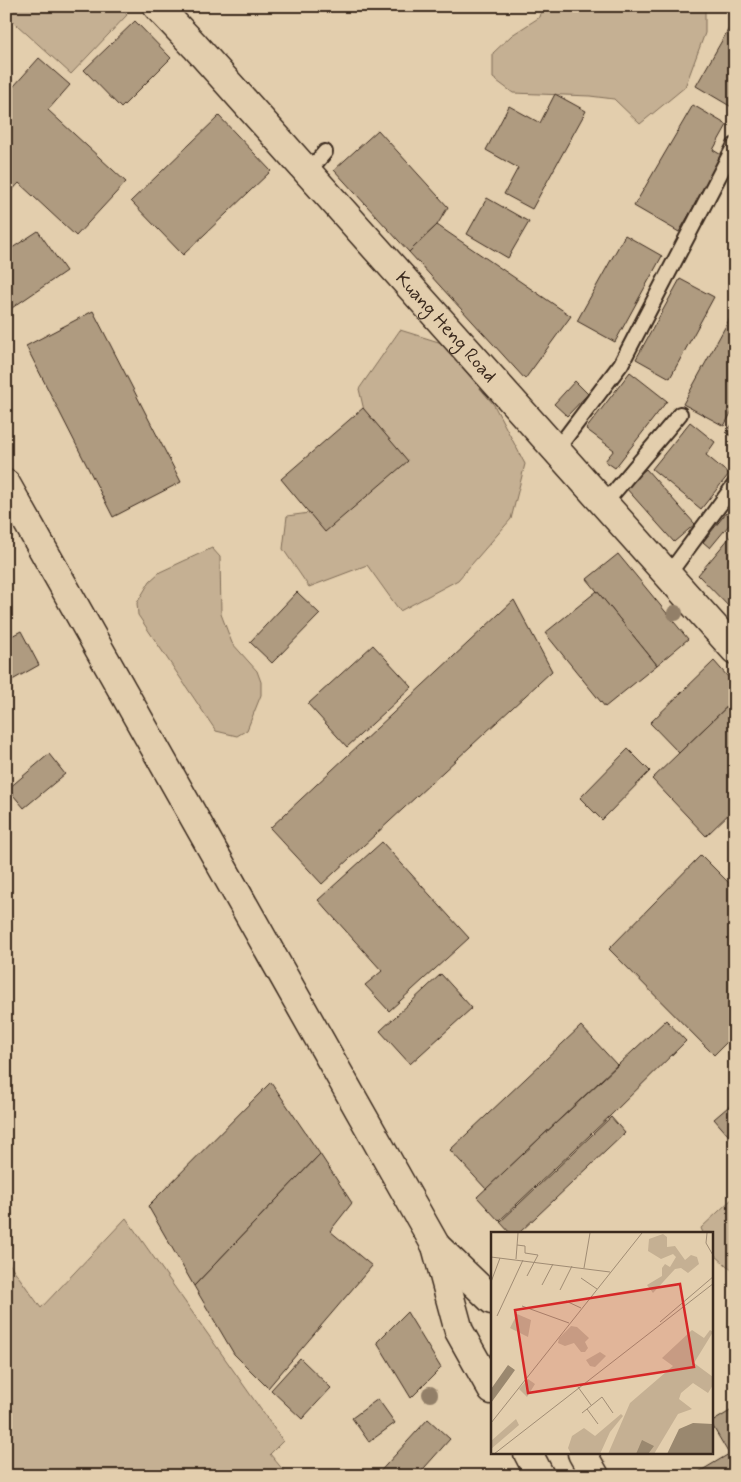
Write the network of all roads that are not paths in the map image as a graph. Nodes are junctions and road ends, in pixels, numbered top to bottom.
1 (157, 6) edge
2 (735, 144) edge
3 (680, 414) dead end
4 (557, 450) junction
5 (6, 484) edge
6 (735, 484) edge
7 (605, 503) junction
8 (668, 575) junction
9 (733, 644) edge
10 (436, 1246) junction
11 (491, 1299) edge
12 (491, 1388) edge
13 (529, 1454) edge
14 (583, 1454) edge
15 (540, 1476) edge
16 (595, 1476) edge

1 - 4 main road, Kuang Heng Road
2 - 4 lane
3 - 7 lane
4 - 7 main road, Kuang Heng Road
5 - 10 main road
6 - 8 lane
7 - 8 main road, Kuang Heng Road
8 - 9 main road, Kuang Heng Road
10 - 11 main road
10 - 12 main road
13 - 15 main road
14 - 16 main road

